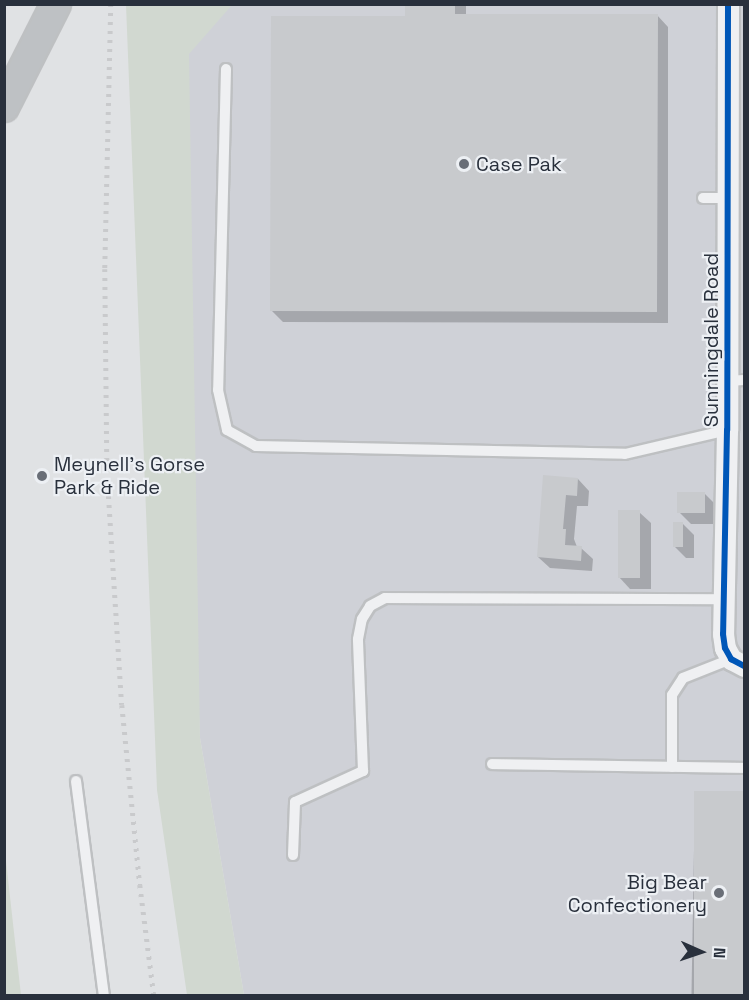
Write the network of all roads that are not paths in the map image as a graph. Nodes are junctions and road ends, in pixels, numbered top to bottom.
1 (56, 4) edge
2 (728, 4) edge
3 (226, 69) dead end
4 (4, 107) edge
5 (703, 198) dead end
6 (728, 198) junction
7 (736, 381) edge
8 (727, 430) junction
9 (723, 599) junction
10 (738, 663) edge
11 (492, 764) dead end
12 (672, 767) junction
13 (744, 768) edge
14 (76, 781) dead end
15 (292, 855) dead end
16 (104, 996) edge

1 - 4 main road
2 - 6 street, Sunningdale Road
3 - 8 lane
5 - 6 lane
6 - 7 street, Sunningdale Road
7 - 8 street, Sunningdale Road
8 - 9 street, Sunningdale Road
9 - 10 street, Sunningdale Road
9 - 15 lane
10 - 12 lane
11 - 12 lane
12 - 13 lane
14 - 16 lane

